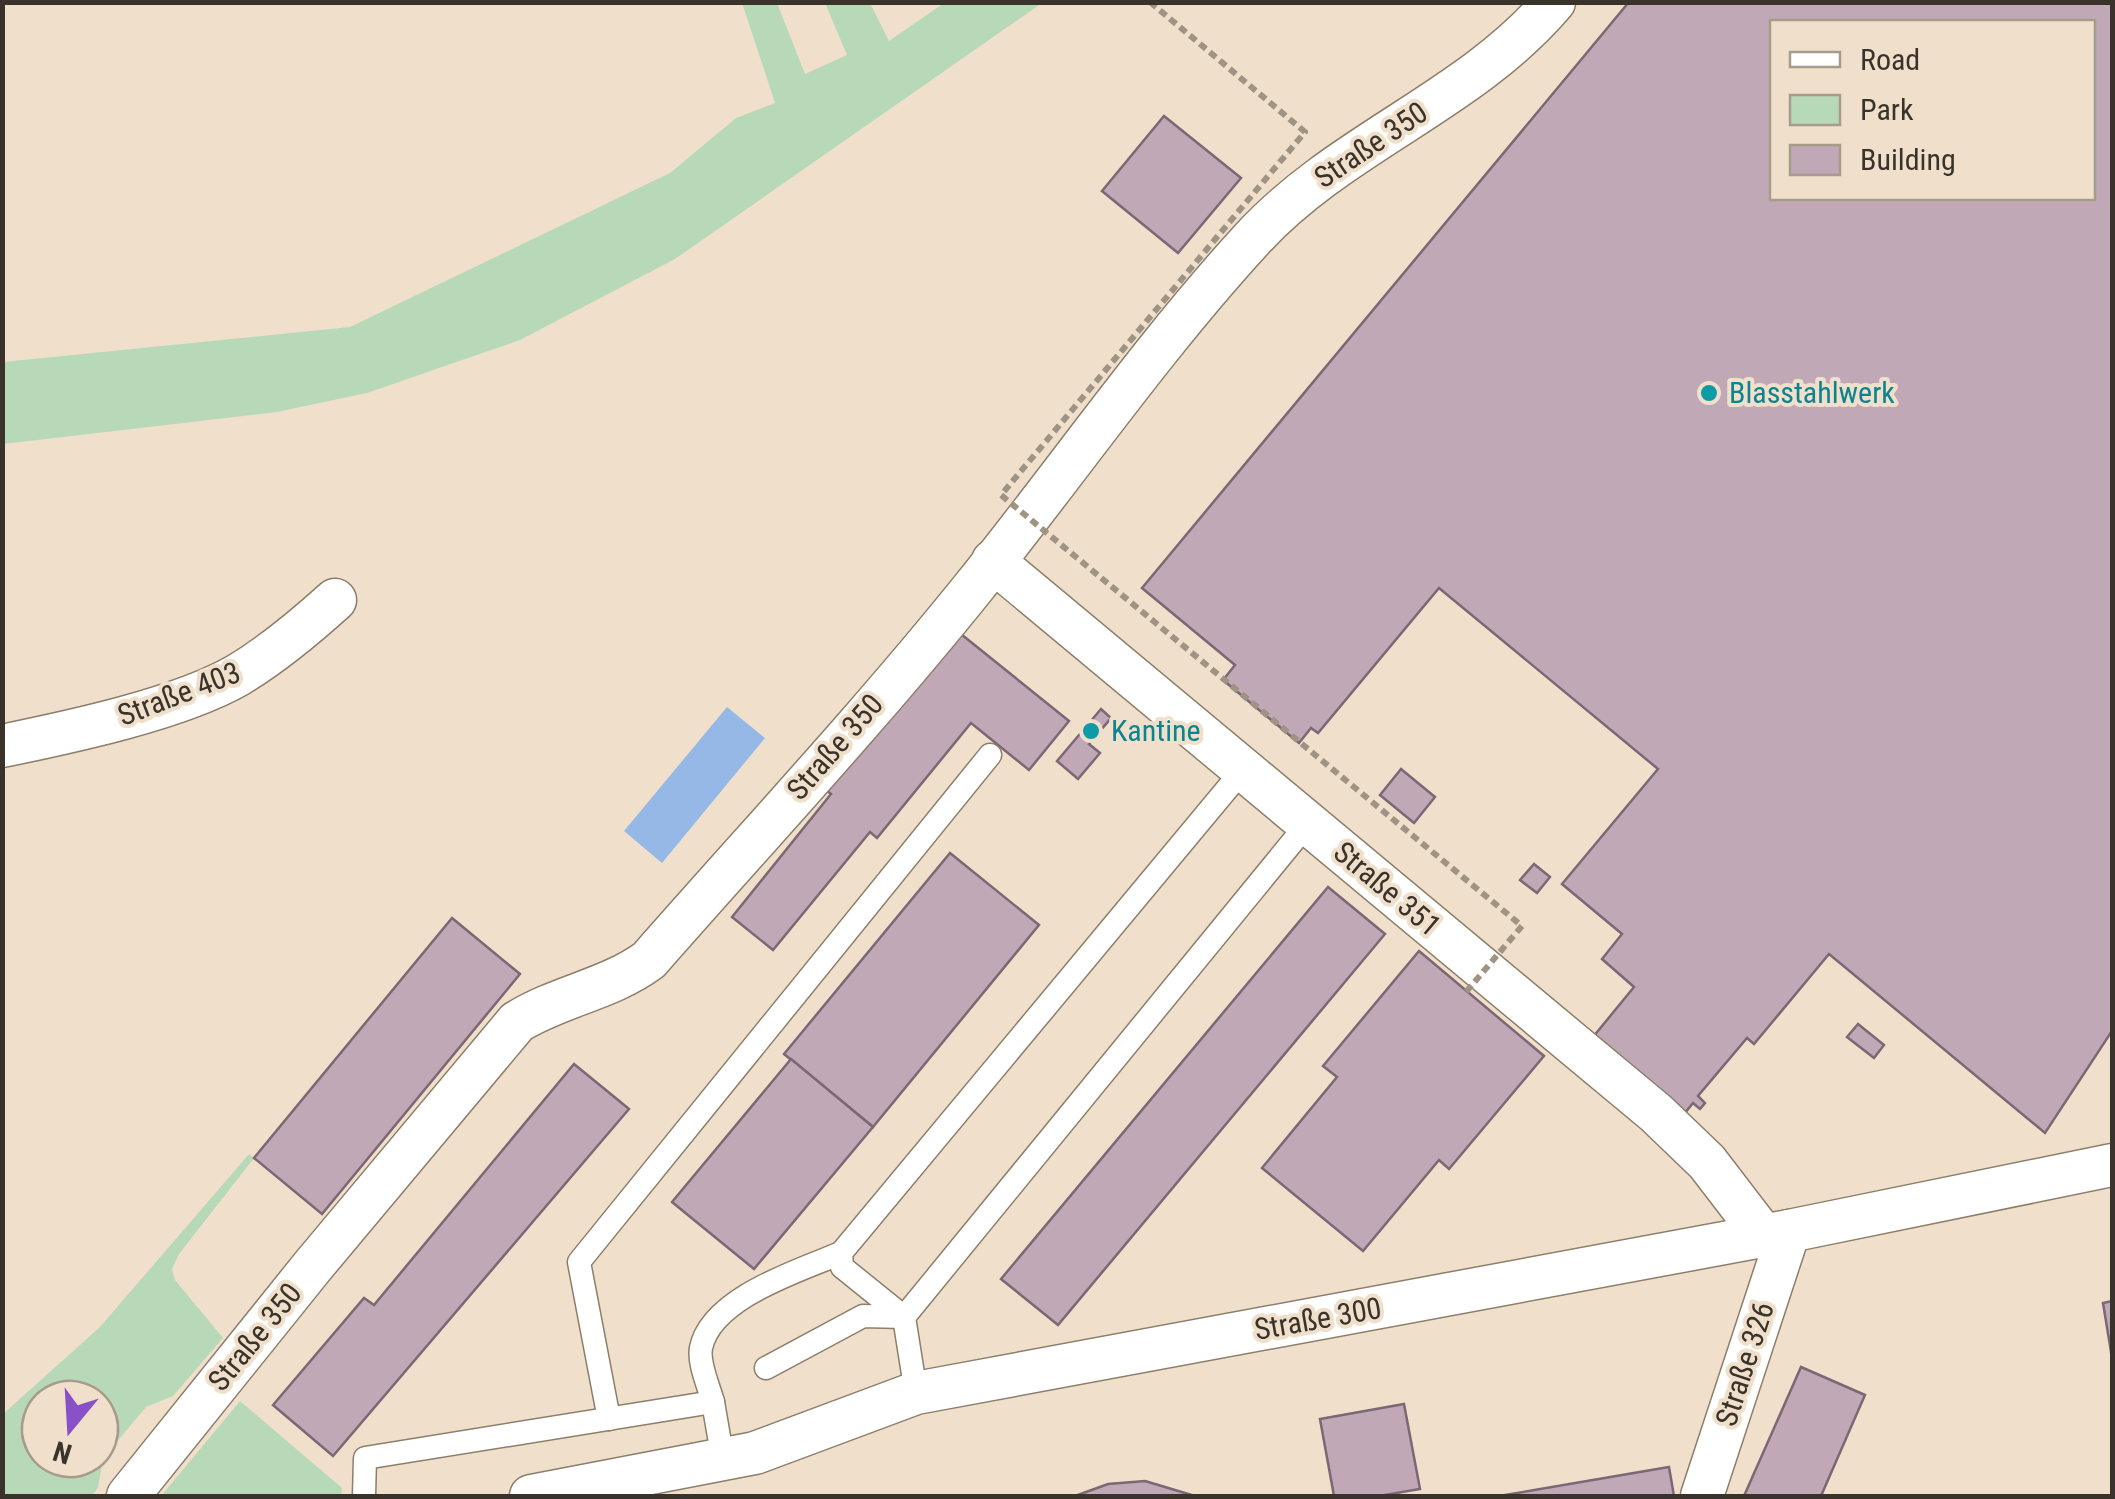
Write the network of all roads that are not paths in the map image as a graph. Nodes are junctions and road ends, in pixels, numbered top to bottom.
1 (1554, 2) edge
2 (993, 562) junction
3 (335, 600) dead end
4 (2, 746) edge
5 (990, 755) dead end
6 (1242, 771) junction
7 (1308, 823) junction
8 (2112, 1165) edge
9 (1776, 1233) junction
10 (841, 1253) junction
11 (904, 1317) junction
12 (766, 1368) dead end
13 (916, 1393) junction
14 (714, 1402) junction
15 (610, 1419) junction
16 (710, 1473) edge
17 (128, 1496) edge
18 (364, 1496) edge
19 (531, 1496) edge
20 (1702, 1496) edge

1 - 2 street, Straße 350
2 - 6 street, Straße 351
2 - 17 street, Straße 350
3 - 4 street, Straße 403
5 - 15 lane
6 - 7 street, Straße 351
6 - 10 lane
7 - 9 street, Straße 351
7 - 11 lane
8 - 9 street, Straße 300
9 - 13 street, Straße 300
9 - 20 street, Straße 326
10 - 11 lane
10 - 14 lane
11 - 12 lane
11 - 13 lane
13 - 16 street, Straße 300
14 - 15 lane
14 - 16 lane
15 - 18 lane
16 - 19 street, Straße 300

